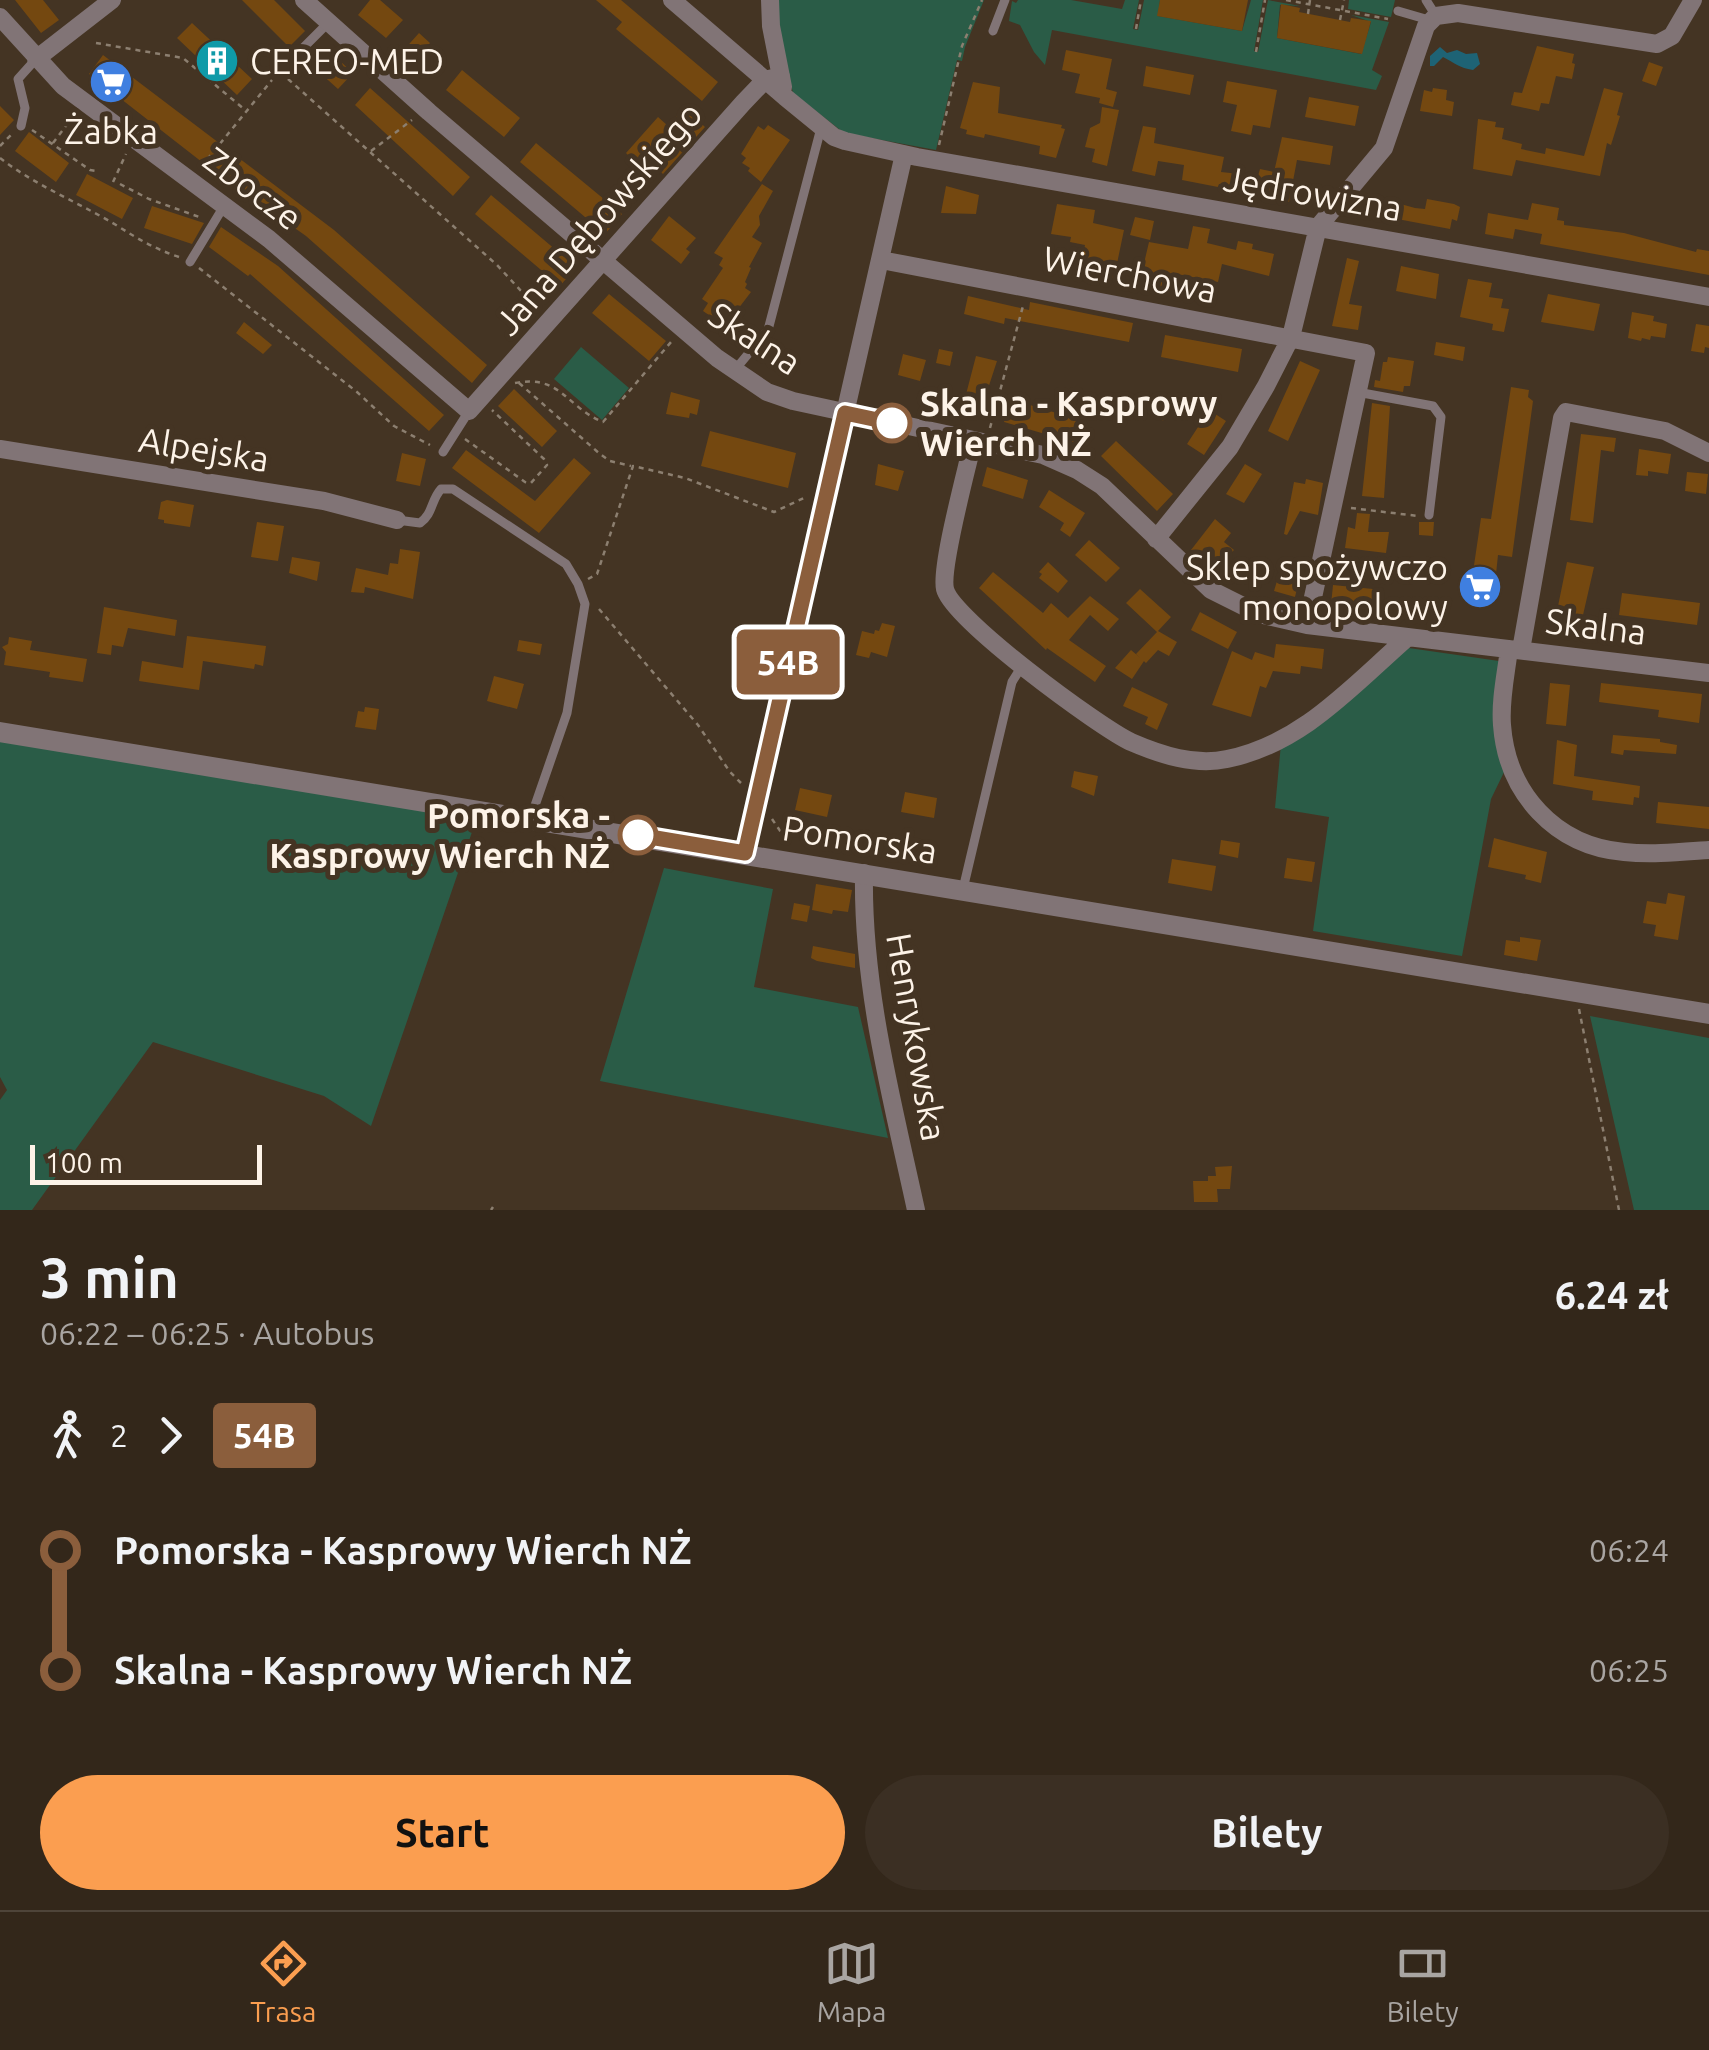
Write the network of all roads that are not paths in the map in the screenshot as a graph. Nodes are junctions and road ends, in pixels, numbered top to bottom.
1 (112, 0) edge
2 (304, 0) edge
3 (770, 0) edge
4 (1006, 0) edge
5 (1694, 0) edge
6 (681, 3) edge
7 (1431, 12) edge
8 (1396, 16) road end
9 (0, 18) edge
10 (328, 23) junction
11 (993, 31) dead end
12 (36, 59) junction
13 (280, 71) road end
14 (773, 78) junction
15 (22, 124) road end
16 (822, 126) junction
17 (904, 154) junction
18 (219, 214) junction
19 (1318, 227) junction
20 (882, 260) junction
21 (602, 261) junction
22 (190, 262) road end
23 (1709, 297) edge
24 (1291, 337) junction
25 (734, 371) junction
26 (1357, 392) junction
27 (474, 405) junction
28 (845, 413) junction
29 (981, 438) junction
30 (0, 449) edge
31 (442, 452) road end
32 (1709, 453) edge
33 (1429, 516) road end
34 (397, 520) joint
35 (1156, 539) junction
36 (1307, 625) junction
37 (1408, 638) junction
38 (1515, 650) junction
39 (1023, 664) junction
40 (1709, 673) edge
41 (0, 732) edge
42 (530, 817) junction
43 (1709, 850) edge
44 (745, 853) junction
45 (864, 873) junction
46 (963, 889) junction
47 (1709, 1014) edge
48 (916, 1210) edge

1 - 12 street
2 - 10 street, Skalna
3 - 14 street
4 - 11 lane
5 - 7 street
6 - 14 street, Jędrowizna
7 - 8 lane
7 - 19 street
9 - 12 street, Zbocze
10 - 13 lane
10 - 21 street, Skalna
12 - 15 lane
12 - 18 street, Zbocze
14 - 16 street, Jędrowizna
14 - 21 street, Jana Dębowskiego
16 - 17 street, Jędrowizna
16 - 25 lane
17 - 19 street, Jędrowizna
17 - 20 street
18 - 22 lane
18 - 27 street, Zbocze
19 - 23 street, Jędrowizna
19 - 24 street
20 - 24 street, Wierchowa
20 - 28 street
21 - 25 street, Skalna
21 - 27 street, Jana Dębowskiego
24 - 26 street, Wierchowa
24 - 35 street
25 - 28 street, Skalna
26 - 33 lane
26 - 36 street
27 - 31 lane
28 - 29 street, Skalna
28 - 44 street
29 - 35 street, Skalna
29 - 39 street
30 - 34 street, Alpejska
32 - 38 street
34 - 42 lane
35 - 36 street, Skalna
36 - 37 street, Skalna
37 - 38 street, Skalna
37 - 39 street
38 - 40 street, Skalna
38 - 43 street
39 - 46 lane
41 - 42 street, Pomorska
42 - 44 street, Pomorska
44 - 45 street, Pomorska
45 - 46 street, Pomorska
45 - 48 street, Henrykowska
46 - 47 street, Pomorska

